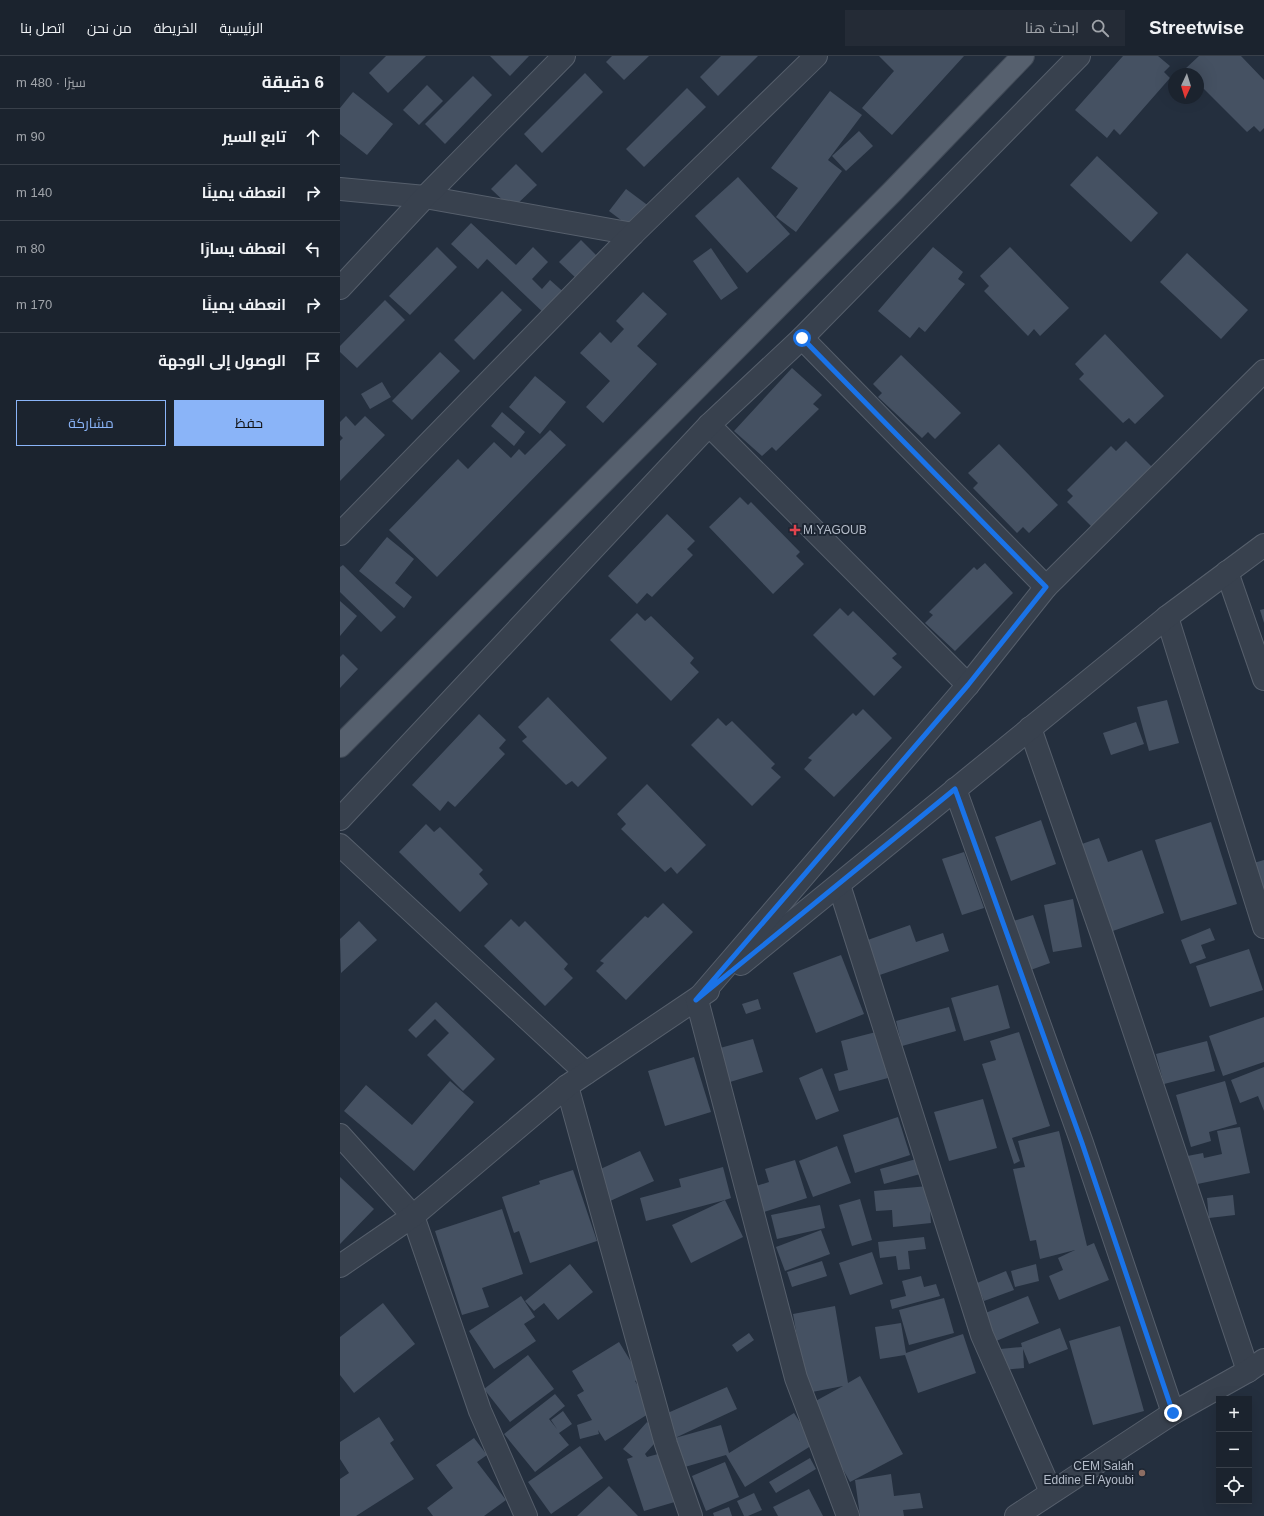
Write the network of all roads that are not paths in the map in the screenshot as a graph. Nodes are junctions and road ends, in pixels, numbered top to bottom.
1 (564, 56) edge
2 (816, 56) edge
3 (1023, 56) edge
4 (1079, 56) edge
5 (340, 189) edge
6 (425, 197) junction
7 (633, 234) junction
8 (340, 288) edge
9 (802, 338) junction
10 (1264, 371) edge
11 (709, 425) junction
12 (340, 534) edge
13 (1264, 544) edge
14 (1227, 572) junction
15 (1046, 587) junction
16 (1167, 618) junction
17 (1264, 678) edge
18 (968, 685) junction
19 (1030, 728) junction
20 (340, 746) edge
21 (955, 789) junction
22 (340, 819) edge
23 (340, 845) edge
24 (839, 885) junction
25 (1264, 927) edge
26 (696, 1000) junction
27 (586, 1073) junction
28 (567, 1086) junction
29 (340, 1135) edge
30 (413, 1216) junction
31 (340, 1266) edge
32 (1256, 1366) edge
33 (1173, 1413) junction
34 (1051, 1492) junction
35 (526, 1516) edge
36 (692, 1516) edge
37 (848, 1516) edge
38 (1016, 1516) edge

1 - 6 street
2 - 7 street
3 - 20 main road
4 - 9 street
5 - 6 street
6 - 7 street
6 - 8 street
7 - 12 street
9 - 11 street
9 - 15 street
10 - 15 street
11 - 18 street
11 - 22 street
13 - 14 street
14 - 16 street
14 - 17 street
15 - 18 street
16 - 19 street
16 - 25 street
18 - 26 street
19 - 21 street
19 - 32 street
21 - 24 street
21 - 33 street
23 - 27 street
24 - 26 street
24 - 34 street
26 - 27 street
26 - 37 street
27 - 28 street
28 - 30 street
28 - 36 street
29 - 30 street
30 - 31 street
30 - 35 street
32 - 33 street
33 - 34 street
34 - 38 street

